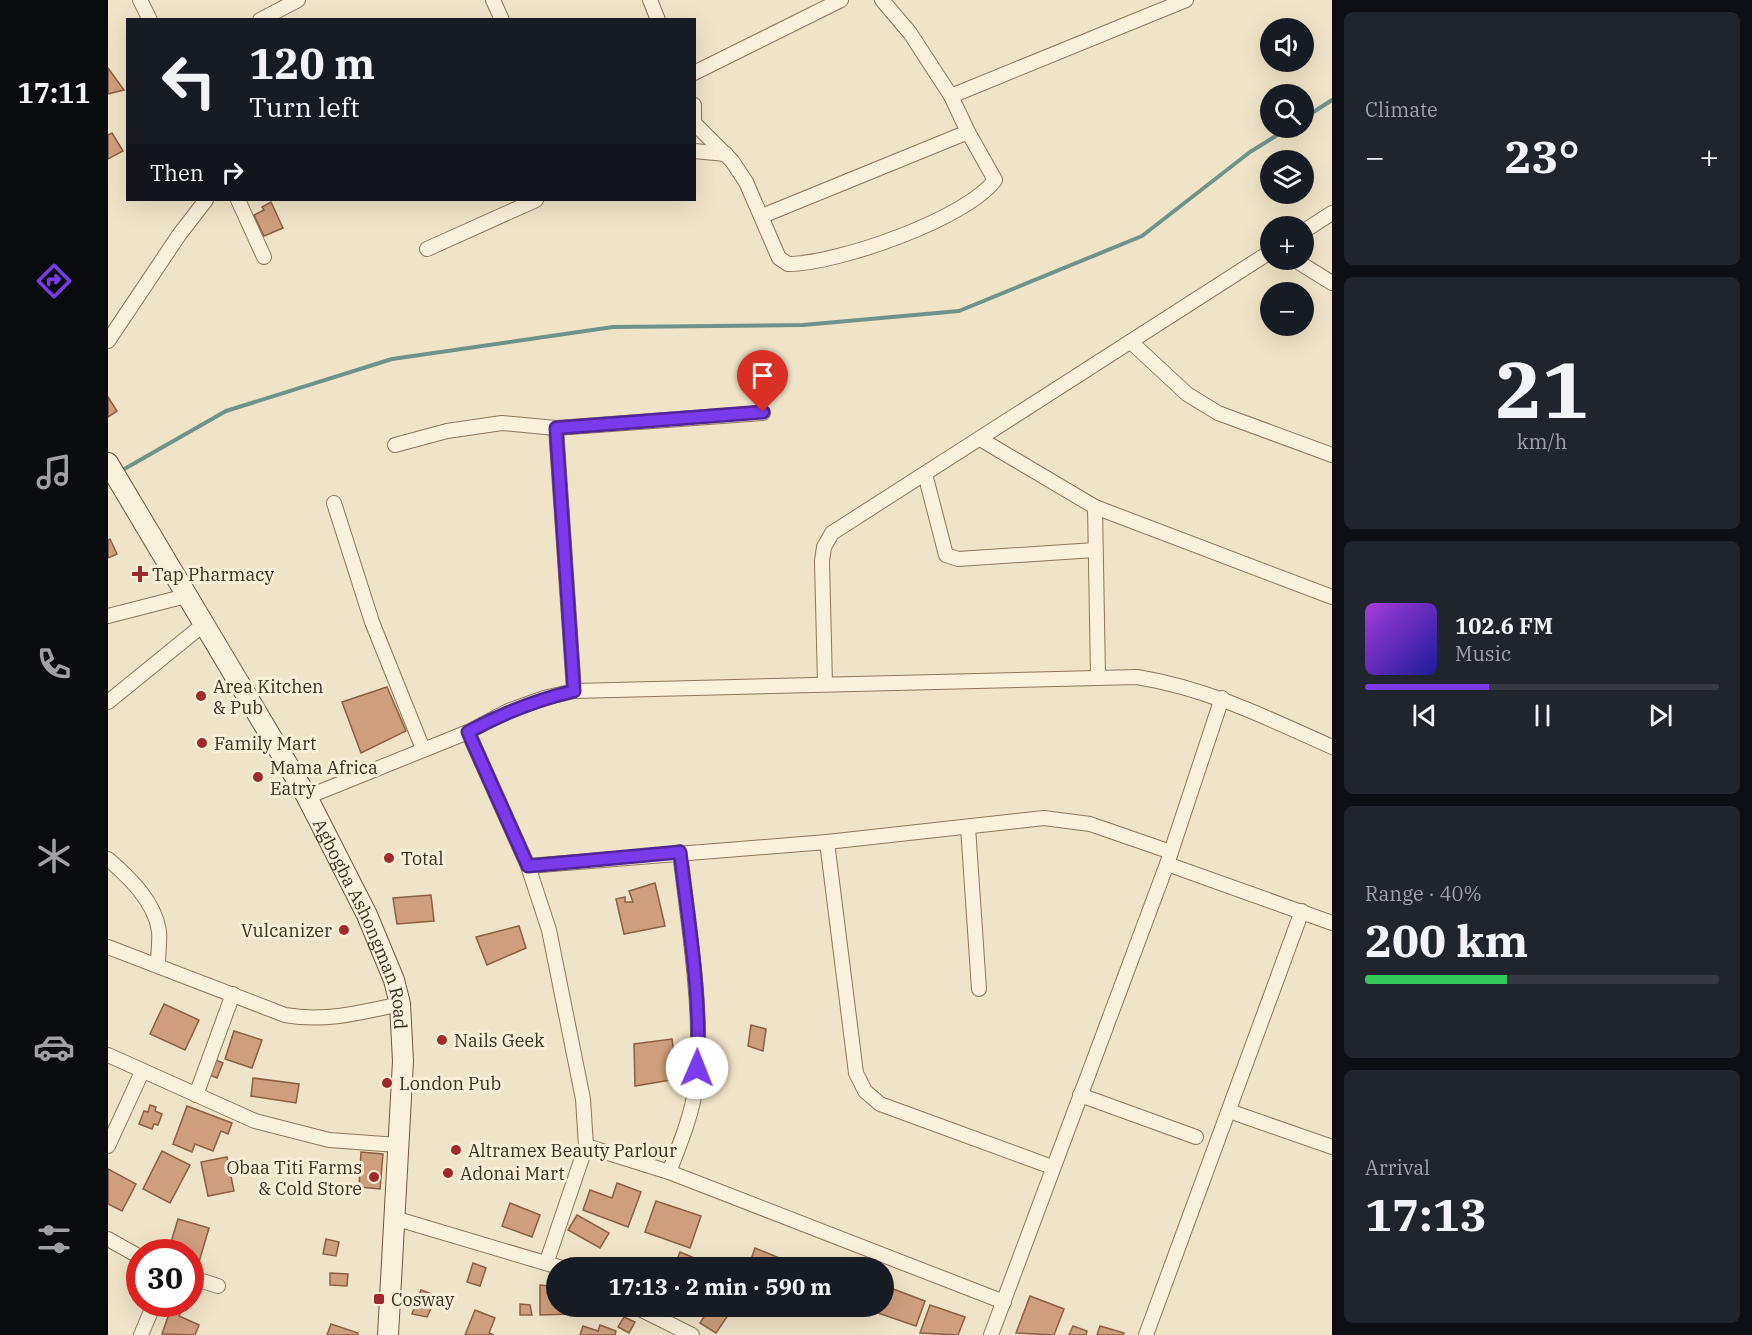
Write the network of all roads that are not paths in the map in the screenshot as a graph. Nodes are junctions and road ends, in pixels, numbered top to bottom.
1 (140, 0) edge
2 (298, 0) edge
3 (493, 0) edge
4 (650, 0) edge
5 (842, 0) edge
6 (882, 0) edge
7 (1186, 0) edge
8 (149, 18) edge
9 (264, 18) edge
10 (501, 18) edge
11 (657, 18) edge
12 (696, 72) edge
13 (951, 96) junction
14 (696, 125) edge
15 (968, 132) junction
16 (696, 151) edge
17 (726, 154) junction
18 (206, 201) edge
19 (238, 201) edge
20 (534, 201) edge
21 (1332, 213) edge
22 (762, 216) junction
23 (1314, 225) edge
24 (427, 249) dead end
25 (264, 257) dead end
26 (1260, 258) edge
27 (1311, 270) edge
28 (1332, 283) edge
29 (108, 341) edge
30 (1131, 342) junction
31 (763, 412) dead end
32 (556, 428) junction
33 (982, 440) junction
34 (395, 445) dead end
35 (1332, 455) edge
36 (108, 463) edge
37 (925, 474) junction
38 (334, 502) dead end
39 (1095, 507) junction
40 (1095, 550) junction
41 (186, 596) junction
42 (1332, 597) edge
43 (108, 616) edge
44 (204, 624) junction
45 (1098, 676) junction
46 (825, 684) junction
47 (574, 691) junction
48 (1222, 698) junction
49 (108, 702) edge
50 (468, 732) junction
51 (1332, 747) edge
52 (423, 749) junction
53 (307, 797) junction
54 (968, 827) junction
55 (827, 842) junction
56 (680, 852) junction
57 (1169, 858) junction
58 (108, 859) edge
59 (528, 866) junction
60 (1302, 911) junction
61 (1332, 923) edge
62 (108, 947) edge
63 (158, 964) junction
64 (979, 989) dead end
65 (233, 994) junction
66 (400, 1004) junction
67 (108, 1055) edge
68 (142, 1072) junction
69 (196, 1095) junction
70 (1080, 1095) junction
71 (1229, 1111) junction
72 (1196, 1137) dead end
73 (398, 1145) junction
74 (108, 1146) edge
75 (586, 1146) junction
76 (1332, 1147) edge
77 (1052, 1167) junction
78 (669, 1172) junction
79 (394, 1218) junction
80 (108, 1239) edge
81 (126, 1249) edge
82 (548, 1257) edge
83 (546, 1261) edge
84 (204, 1282) edge
85 (218, 1286) dead end
86 (1004, 1302) junction
87 (149, 1317) edge
88 (656, 1317) edge
89 (141, 1335) edge
90 (388, 1335) edge
91 (692, 1335) edge
92 (991, 1335) edge
93 (1146, 1335) edge

1 - 8 street
2 - 9 street
3 - 10 street
4 - 11 street
5 - 12 street
6 - 13 street
7 - 13 street
13 - 15 street
14 - 17 street
15 - 22 street
15 - 22 street
16 - 17 street
17 - 22 street
18 - 29 street
19 - 25 street
20 - 24 street
21 - 23 street
26 - 30 street
27 - 28 street
30 - 33 street
30 - 35 street
31 - 32 street
32 - 34 street
32 - 47 street
33 - 37 street
33 - 39 street
36 - 41 street, Agbogba Ashongman Road
37 - 40 street
37 - 46 street
38 - 52 street
39 - 40 street
39 - 42 street
40 - 45 street
41 - 43 street
41 - 44 street, Agbogba Ashongman Road
44 - 49 street
44 - 53 street, Agbogba Ashongman Road
45 - 46 street
45 - 48 street
46 - 47 street
47 - 50 street
48 - 51 street
48 - 57 street
50 - 52 street
50 - 59 street
52 - 53 street
53 - 66 street, Agbogba Ashongman Road
54 - 55 street
54 - 57 street
54 - 64 street
55 - 56 street
55 - 77 street
56 - 59 street
56 - 78 street
57 - 60 street
57 - 70 street
58 - 63 street
59 - 75 street
60 - 61 street
60 - 71 street
62 - 63 street
63 - 65 street
65 - 66 street
65 - 69 street
66 - 73 street, Agbogba Ashongman Road
67 - 68 street
68 - 69 street
68 - 74 street
69 - 73 street
70 - 72 street
70 - 77 street
71 - 76 street
71 - 93 street
73 - 79 street, Agbogba Ashongman Road
75 - 78 street
75 - 82 street
77 - 86 street
78 - 86 street
79 - 83 street
79 - 90 street, Agbogba Ashongman Road
80 - 81 street
84 - 85 street
86 - 92 street
87 - 89 street
88 - 91 street

